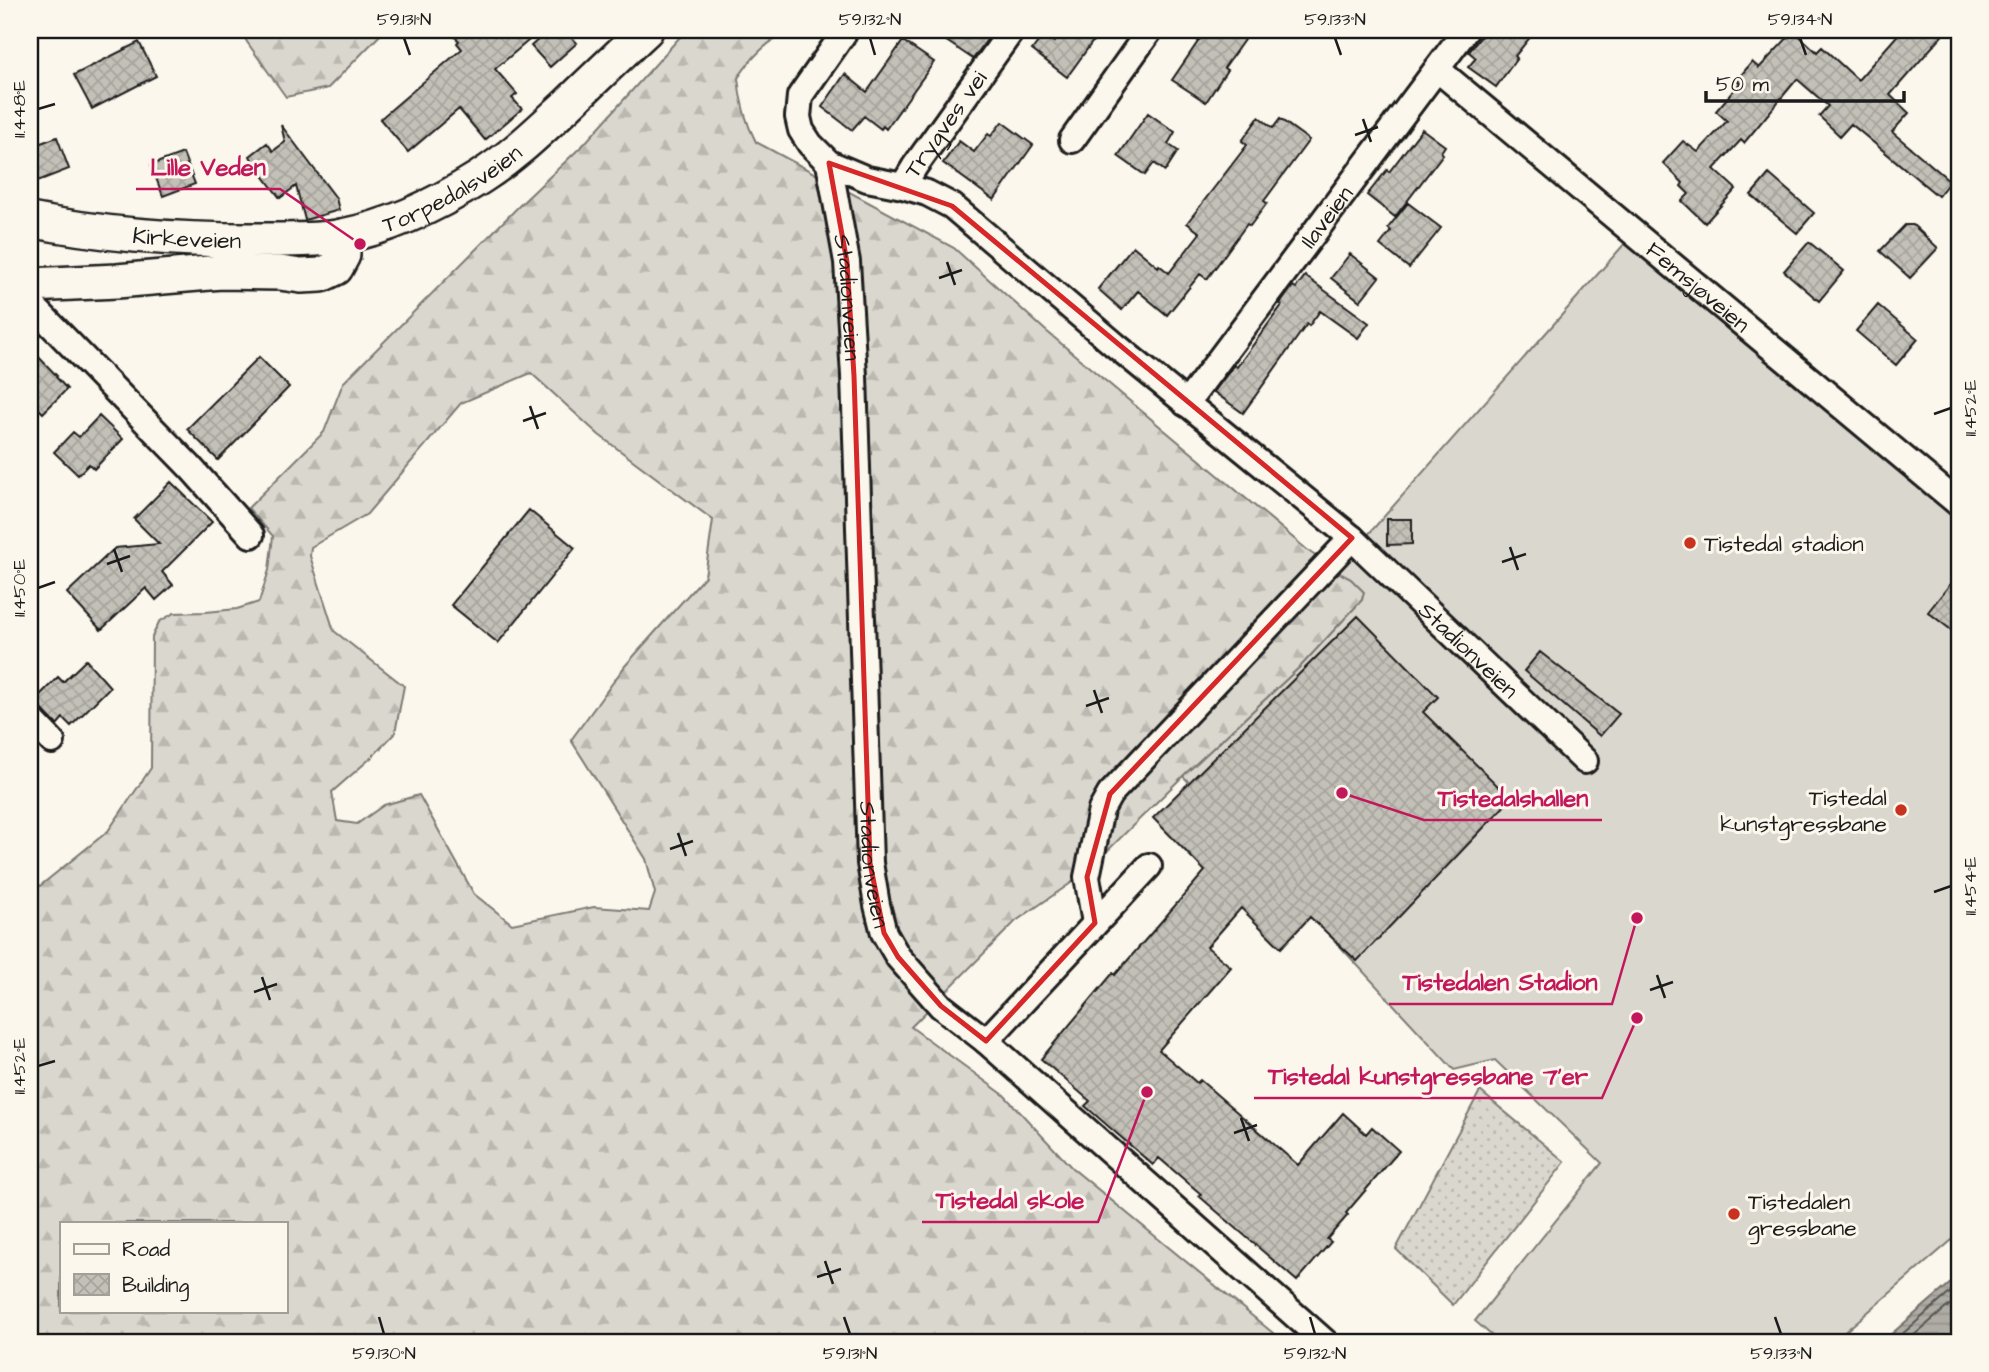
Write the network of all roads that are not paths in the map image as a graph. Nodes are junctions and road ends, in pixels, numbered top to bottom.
1 (646, 30) edge
2 (846, 30) edge
3 (1012, 30) edge
4 (1150, 30) edge
5 (1466, 30) edge
6 (1437, 69) junction
7 (1072, 140) dead end
8 (828, 163) junction
9 (903, 186) junction
10 (30, 220) edge
11 (342, 236) junction
12 (30, 285) edge
13 (30, 303) edge
14 (1186, 404) junction
15 (1959, 504) edge
16 (251, 536) dead end
17 (1352, 538) junction
18 (30, 718) edge
19 (52, 741) dead end
20 (1586, 761) dead end
21 (1149, 866) dead end
22 (1095, 923) junction
23 (986, 1041) junction
24 (1325, 1342) edge

1 - 11 main road, Torpedalsveien
2 - 8 street
3 - 9 street, Trygves vei
4 - 7 street
5 - 6 street, Ilaveien
6 - 14 street, Ilaveien
6 - 15 street, Femsjøveien
8 - 9 street, Stadionveien
8 - 23 street, Stadionveien
9 - 14 street, Stadionveien
10 - 11 main road, Kirkeveien
11 - 12 main road
13 - 16 street
14 - 17 street, Stadionveien
17 - 20 street, Stadionveien
17 - 22 street
18 - 19 street
21 - 22 street
22 - 23 street
23 - 24 street, Stadionveien

